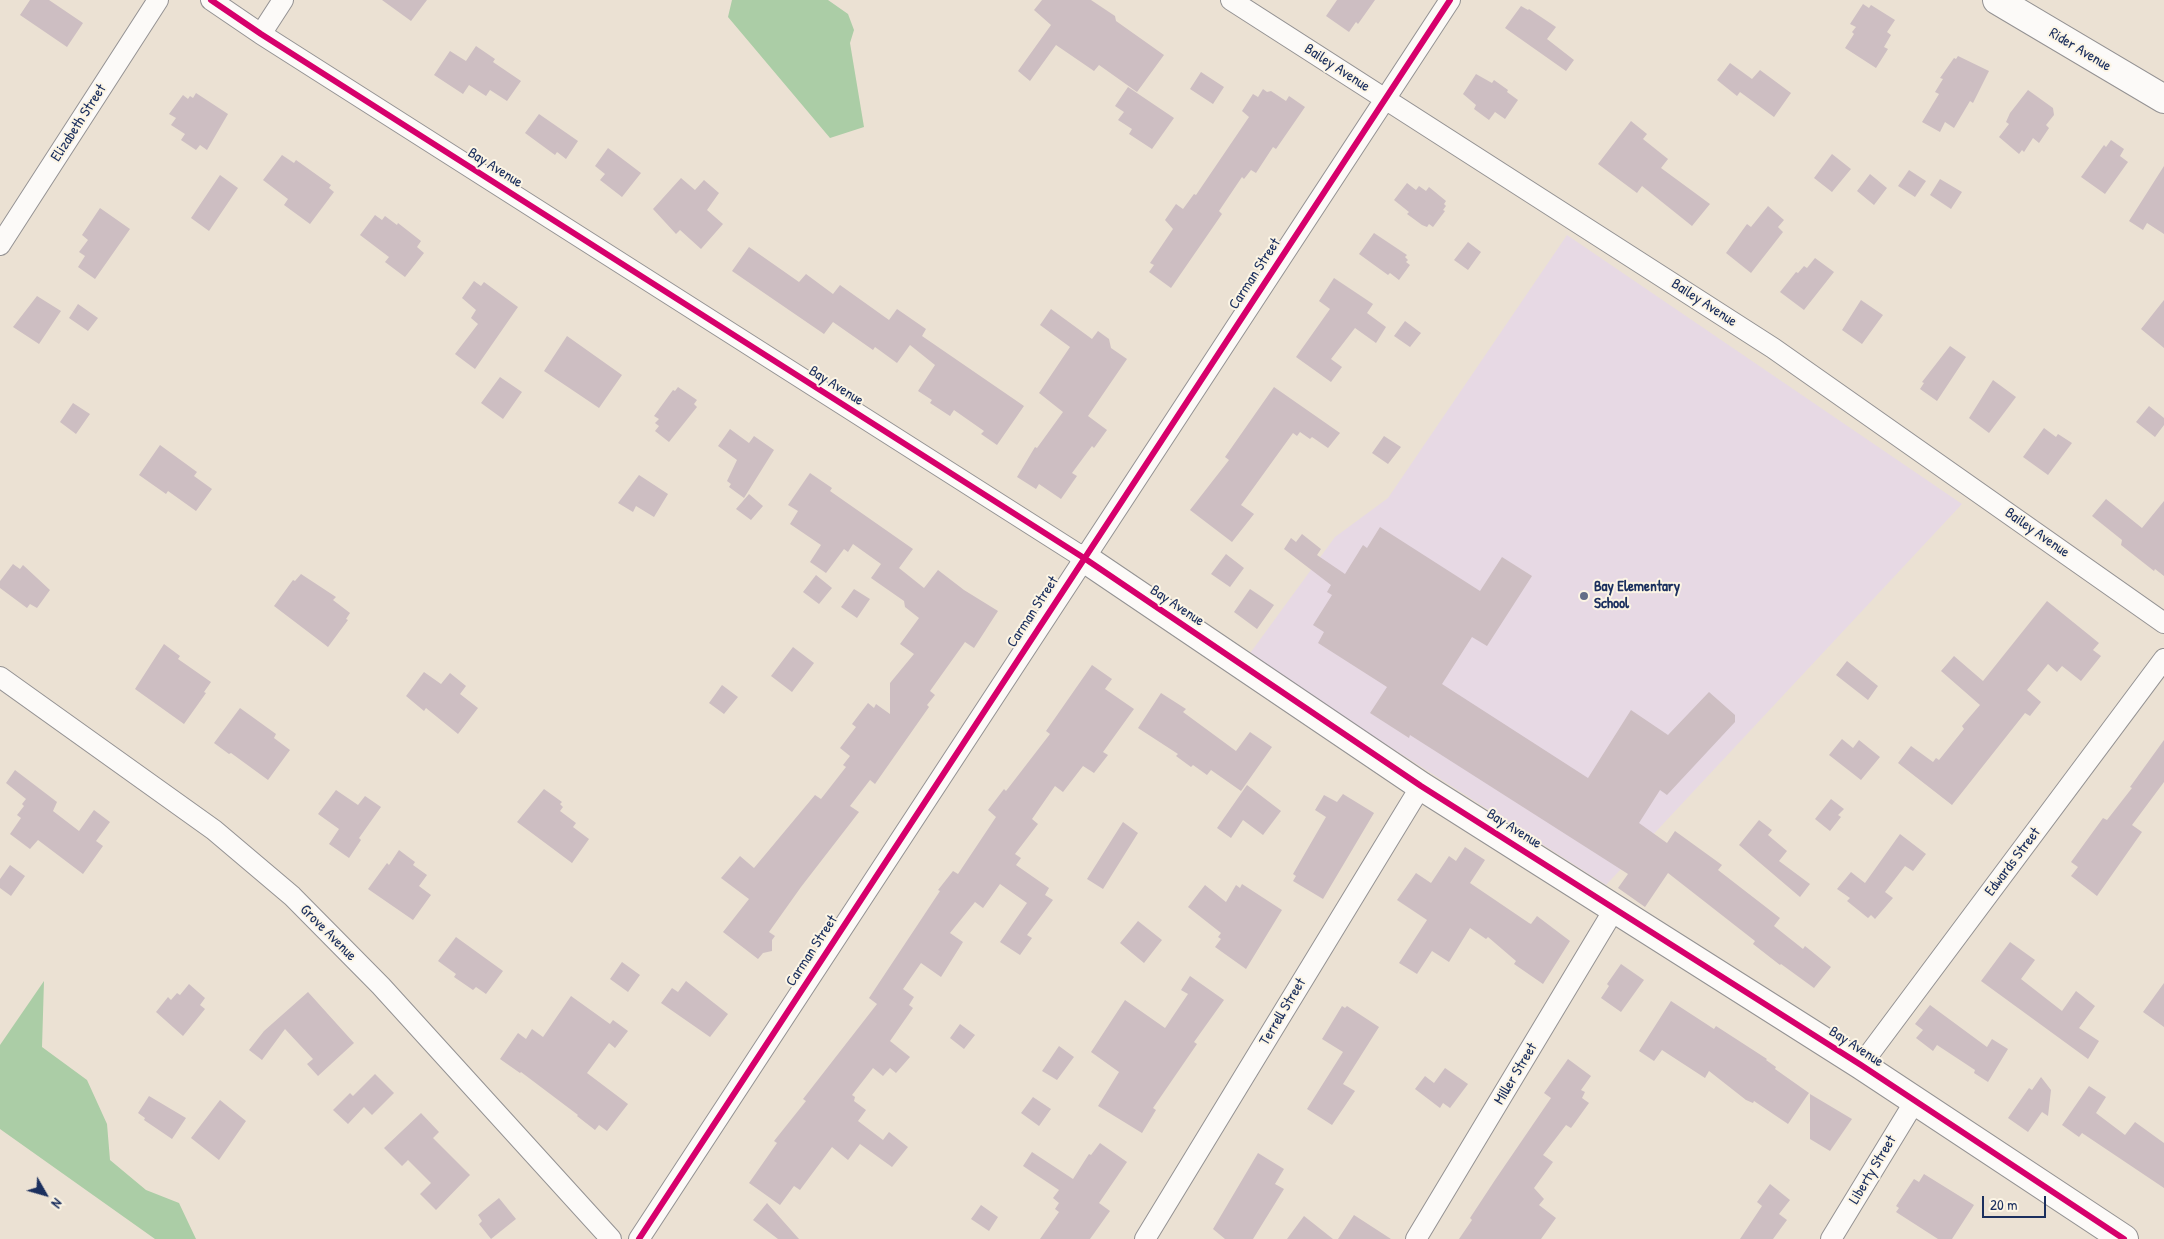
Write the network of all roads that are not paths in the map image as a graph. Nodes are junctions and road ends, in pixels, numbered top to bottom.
1 (158, 0) edge
2 (211, 0) edge
3 (283, 0) edge
4 (1231, 0) edge
5 (1450, 0) edge
6 (1997, 0) edge
7 (260, 34) junction
8 (2164, 98) edge
9 (1385, 99) junction
10 (0, 245) edge
11 (1084, 558) junction
12 (2164, 623) edge
13 (2164, 659) edge
14 (0, 677) edge
15 (1421, 786) junction
16 (1615, 908) junction
17 (1861, 1065) junction
18 (1915, 1101) junction
19 (611, 1239) edge
20 (638, 1239) edge
21 (1145, 1239) edge
22 (1416, 1239) edge
23 (1831, 1239) edge
24 (2124, 1239) edge

1 - 10 street, Elizabeth Street
2 - 7 street, Bay Avenue
3 - 7 street
4 - 9 street, Bailey Avenue
5 - 9 street, Carman Street
6 - 8 street, Rider Avenue
7 - 11 street, Bay Avenue
9 - 11 street, Carman Street
9 - 12 street, Bailey Avenue
11 - 15 street, Bay Avenue
11 - 20 street, Carman Street
13 - 17 street, Edwards Street
14 - 19 street, Grove Avenue
15 - 16 street, Bay Avenue
15 - 21 street, Terrell Street
16 - 17 street, Bay Avenue
16 - 22 street, Miller Street
17 - 18 street, Bay Avenue
18 - 23 street, Liberty Street
18 - 24 street, Bay Avenue

